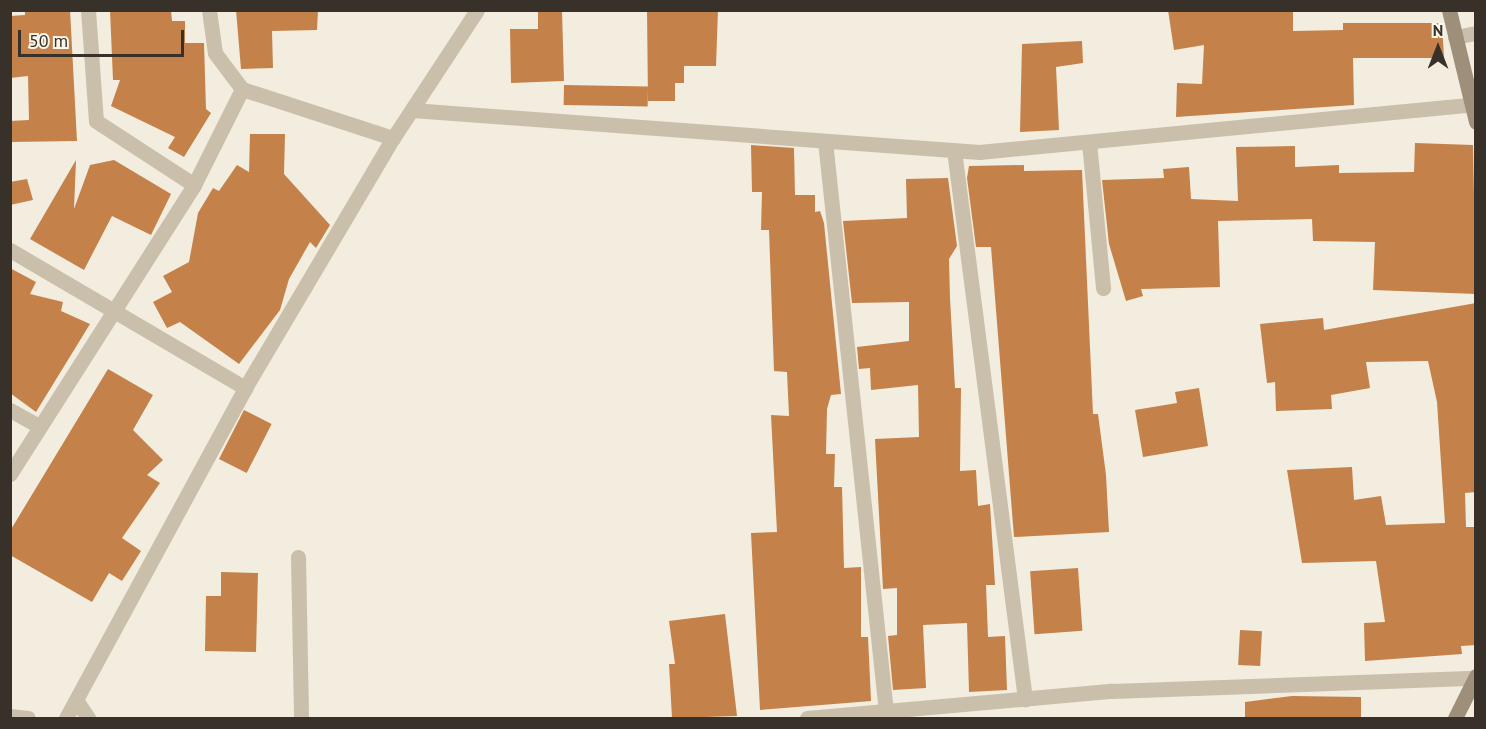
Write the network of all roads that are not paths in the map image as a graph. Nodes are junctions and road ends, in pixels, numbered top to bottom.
1 (87, 10) edge
2 (209, 10) edge
3 (477, 10) edge
4 (1449, 10) edge
5 (1476, 33) edge
6 (1455, 38) junction
7 (242, 88) junction
8 (1471, 105) junction
9 (412, 110) junction
10 (1476, 122) edge
11 (393, 138) junction
12 (825, 141) junction
13 (1089, 142) junction
14 (954, 150) junction
15 (195, 185) junction
16 (10, 250) edge
17 (1103, 288) dead end
18 (111, 312) junction
19 (245, 388) junction
20 (10, 410) edge
21 (39, 426) junction
22 (10, 474) edge
23 (298, 557) dead end
24 (1475, 677) edge
25 (1026, 699) junction
26 (76, 700) junction
27 (886, 712) junction
28 (10, 716) edge
29 (28, 718) edge
30 (66, 718) edge
31 (88, 718) edge
32 (301, 718) edge
33 (807, 718) edge
34 (1455, 718) edge

1 - 15 street
2 - 7 street
3 - 9 street
4 - 6 main road
5 - 6 street
6 - 8 main road
7 - 11 street
7 - 15 street
8 - 10 main road
8 - 13 street
9 - 11 street
9 - 12 street
11 - 19 street
12 - 14 street
12 - 27 street
13 - 14 street
13 - 17 street
14 - 25 street
15 - 18 street
16 - 18 street
18 - 19 street
18 - 21 street
19 - 26 street
20 - 21 street
21 - 22 street
23 - 32 street
24 - 25 street
24 - 34 main road
25 - 27 street
26 - 30 street
26 - 31 street
27 - 33 street
28 - 29 street

